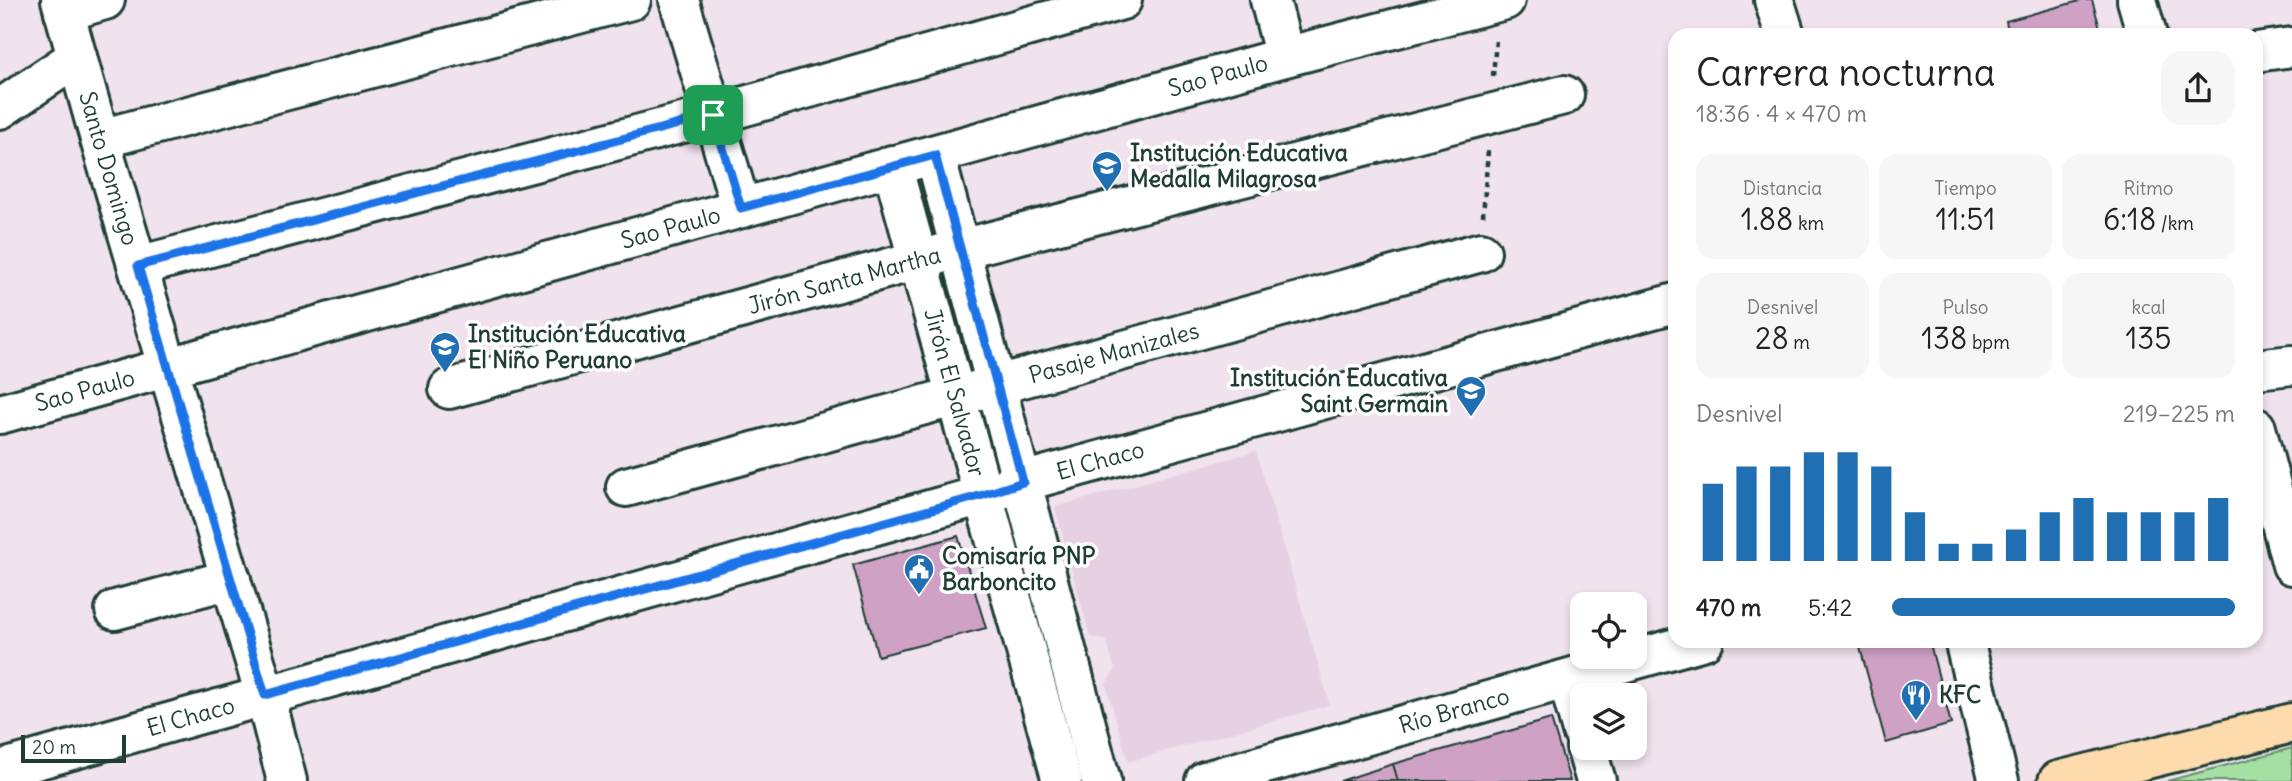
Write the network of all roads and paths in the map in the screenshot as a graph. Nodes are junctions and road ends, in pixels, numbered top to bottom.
1 (105, 0) edge
2 (631, 0) edge
3 (680, 0) edge
4 (1122, 0) edge
5 (1270, 0) edge
6 (1505, 0) edge
7 (1774, 0) edge
8 (2137, 0) edge
9 (63, 6) edge
10 (1783, 28) edge
11 (2145, 28) edge
12 (2292, 47) edge
13 (2263, 51) edge
14 (77, 57) junction
15 (1285, 57) junction
16 (1564, 95) dead end
17 (0, 109) edge
18 (713, 115) junction
19 (100, 139) junction
20 (935, 155) junction
21 (892, 165) junction
22 (741, 208) junction
23 (960, 250) junction
24 (1481, 252) dead end
25 (918, 260) junction
26 (138, 266) junction
27 (1668, 305) edge
28 (2292, 365) edge
29 (169, 367) junction
30 (2263, 368) edge
31 (997, 385) junction
32 (449, 389) dead end
33 (956, 396) junction
34 (0, 414) edge
35 (2263, 455) edge
36 (1023, 482) junction
37 (626, 487) dead end
38 (983, 495) junction
39 (2292, 565) edge
40 (231, 579) junction
41 (115, 610) dead end
42 (1677, 648) edge
43 (1966, 648) edge
44 (1567, 680) junction
45 (1570, 690) edge
46 (265, 695) junction
47 (2292, 723) edge
48 (1590, 760) edge
49 (0, 770) edge
50 (288, 781) edge
51 (1062, 781) edge
52 (1101, 781) edge
53 (1205, 781) edge
54 (1596, 781) edge
55 (2000, 781) edge
56 (2058, 781) edge

1 - 9 street
2 - 19 street
3 - 18 street
4 - 18 street
5 - 15 street
6 - 15 street, Sao Paulo
7 - 10 street
8 - 11 street
9 - 14 street, Santo Domingo
12 - 13 street
14 - 17 street
14 - 19 street, Santo Domingo
15 - 20 street, Sao Paulo
16 - 23 street, Jirón Santa Martha
18 - 22 street
18 - 26 street
19 - 26 street, Santo Domingo
20 - 21 street, Sao Paulo
20 - 23 street, Jirón El Salvador
21 - 22 street, Sao Paulo
21 - 25 street, Jirón El Salvador
22 - 29 street, Sao Paulo
23 - 25 street, Jirón Santa Martha
23 - 31 street, Jirón El Salvador
24 - 31 street, Pasaje Manizales
25 - 32 street, Jirón Santa Martha
25 - 33 street, Jirón El Salvador
26 - 29 street, Santo Domingo
27 - 36 street, El Chaco
28 - 30 street
29 - 34 street, Sao Paulo
29 - 40 street, Santo Domingo
31 - 33 street, Pasaje Manizales
31 - 36 street, Jirón El Salvador
33 - 37 street, Pasaje Manizales
33 - 38 street, Jirón El Salvador
35 - 39 street
36 - 38 street, El Chaco
36 - 52 street, Jirón El Salvador
38 - 46 street, El Chaco
38 - 51 street, Jirón El Salvador
40 - 41 street
40 - 46 street, Santo Domingo
42 - 44 street, Río Branco
43 - 55 street
44 - 45 street
44 - 53 street, Río Branco
46 - 49 street, El Chaco
46 - 50 street, Santo Domingo
47 - 56 main road
48 - 54 street

